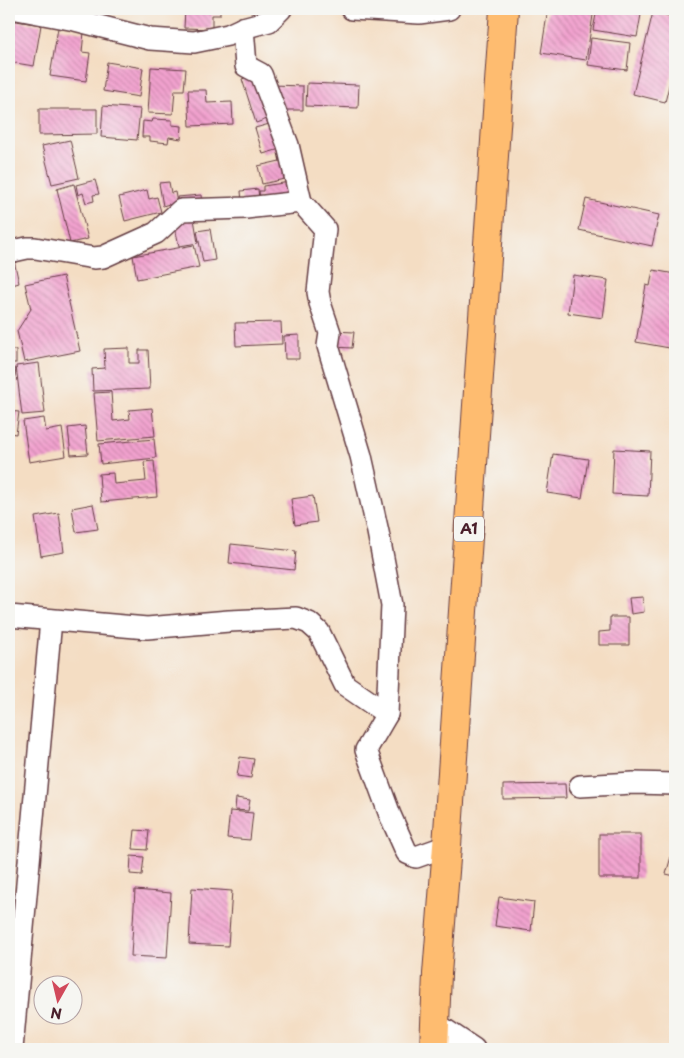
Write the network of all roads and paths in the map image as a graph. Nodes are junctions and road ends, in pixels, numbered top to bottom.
1 (17, 9) edge
2 (281, 9) edge
3 (352, 9) edge
4 (449, 9) edge
5 (504, 9) edge
6 (76, 14) edge
7 (243, 28) junction
8 (301, 202) junction
9 (9, 252) edge
10 (9, 616) edge
11 (51, 620) junction
12 (387, 714) junction
13 (675, 784) edge
14 (580, 786) dead end
15 (447, 846) junction
16 (434, 1036) edge
17 (12, 1049) edge
18 (474, 1049) edge

1 - 6 street
2 - 7 street
3 - 4 street
5 - 15 highway, A1
6 - 7 street
7 - 8 street
8 - 9 street
8 - 12 street
10 - 11 street
11 - 12 street
11 - 17 street
12 - 15 street
13 - 14 street
15 - 16 highway, A1
16 - 18 street

